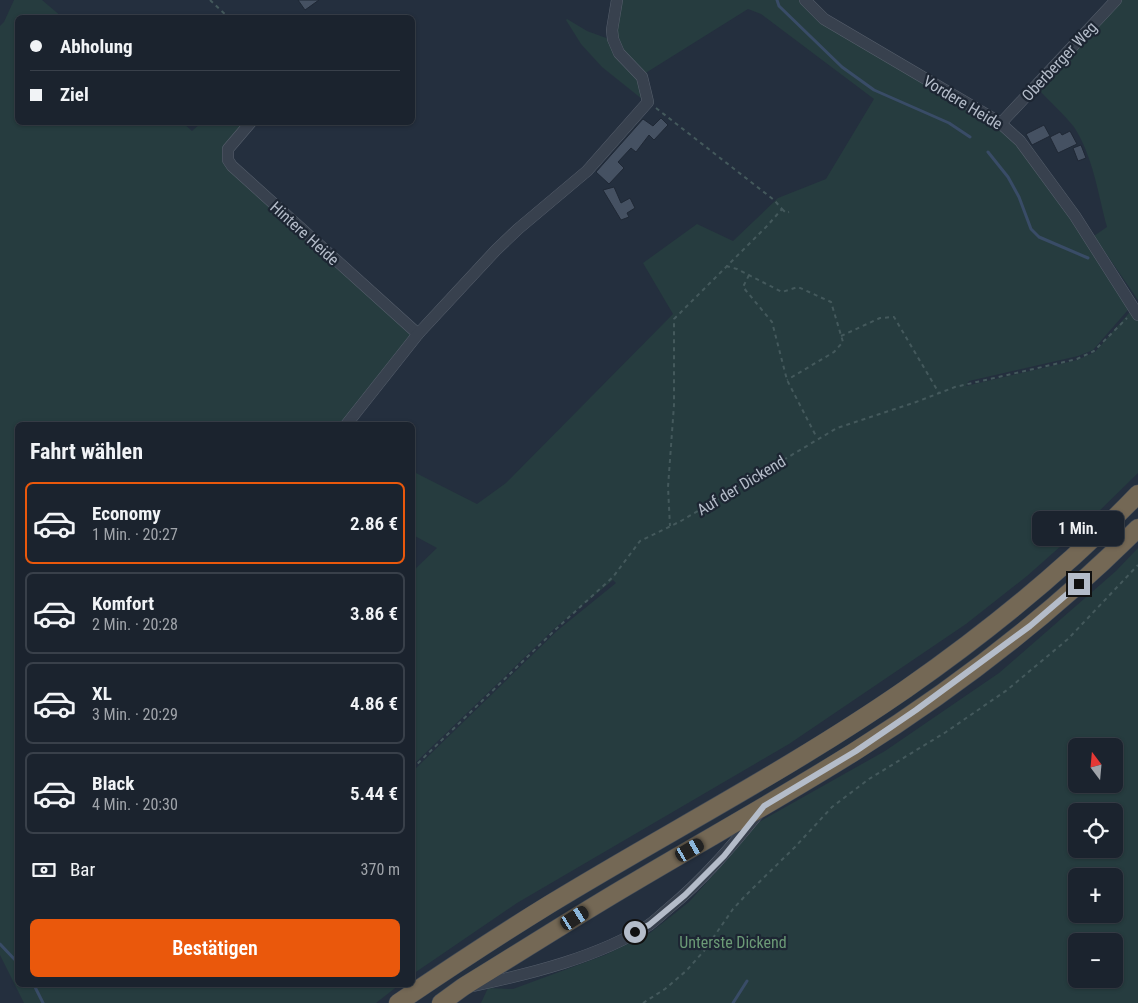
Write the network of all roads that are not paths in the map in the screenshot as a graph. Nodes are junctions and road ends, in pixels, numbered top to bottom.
1 (617, 0) edge
2 (805, 0) edge
3 (1116, 0) edge
4 (1001, 123) junction
5 (248, 125) edge
6 (1137, 314) edge
7 (418, 334) junction
8 (348, 422) edge
9 (1138, 494) edge
10 (1138, 528) edge
11 (764, 806) junction
12 (463, 987) junction
13 (398, 1003) edge
14 (441, 1003) edge

1 - 7 street
2 - 4 street, Vordere Heide
3 - 4 street, Oberberger Weg
4 - 6 street, Vordere Heide
5 - 7 street, Hintere Heide
7 - 8 street
9 - 13 highway
10 - 11 highway
11 - 12 highway
11 - 12 street
12 - 14 highway

